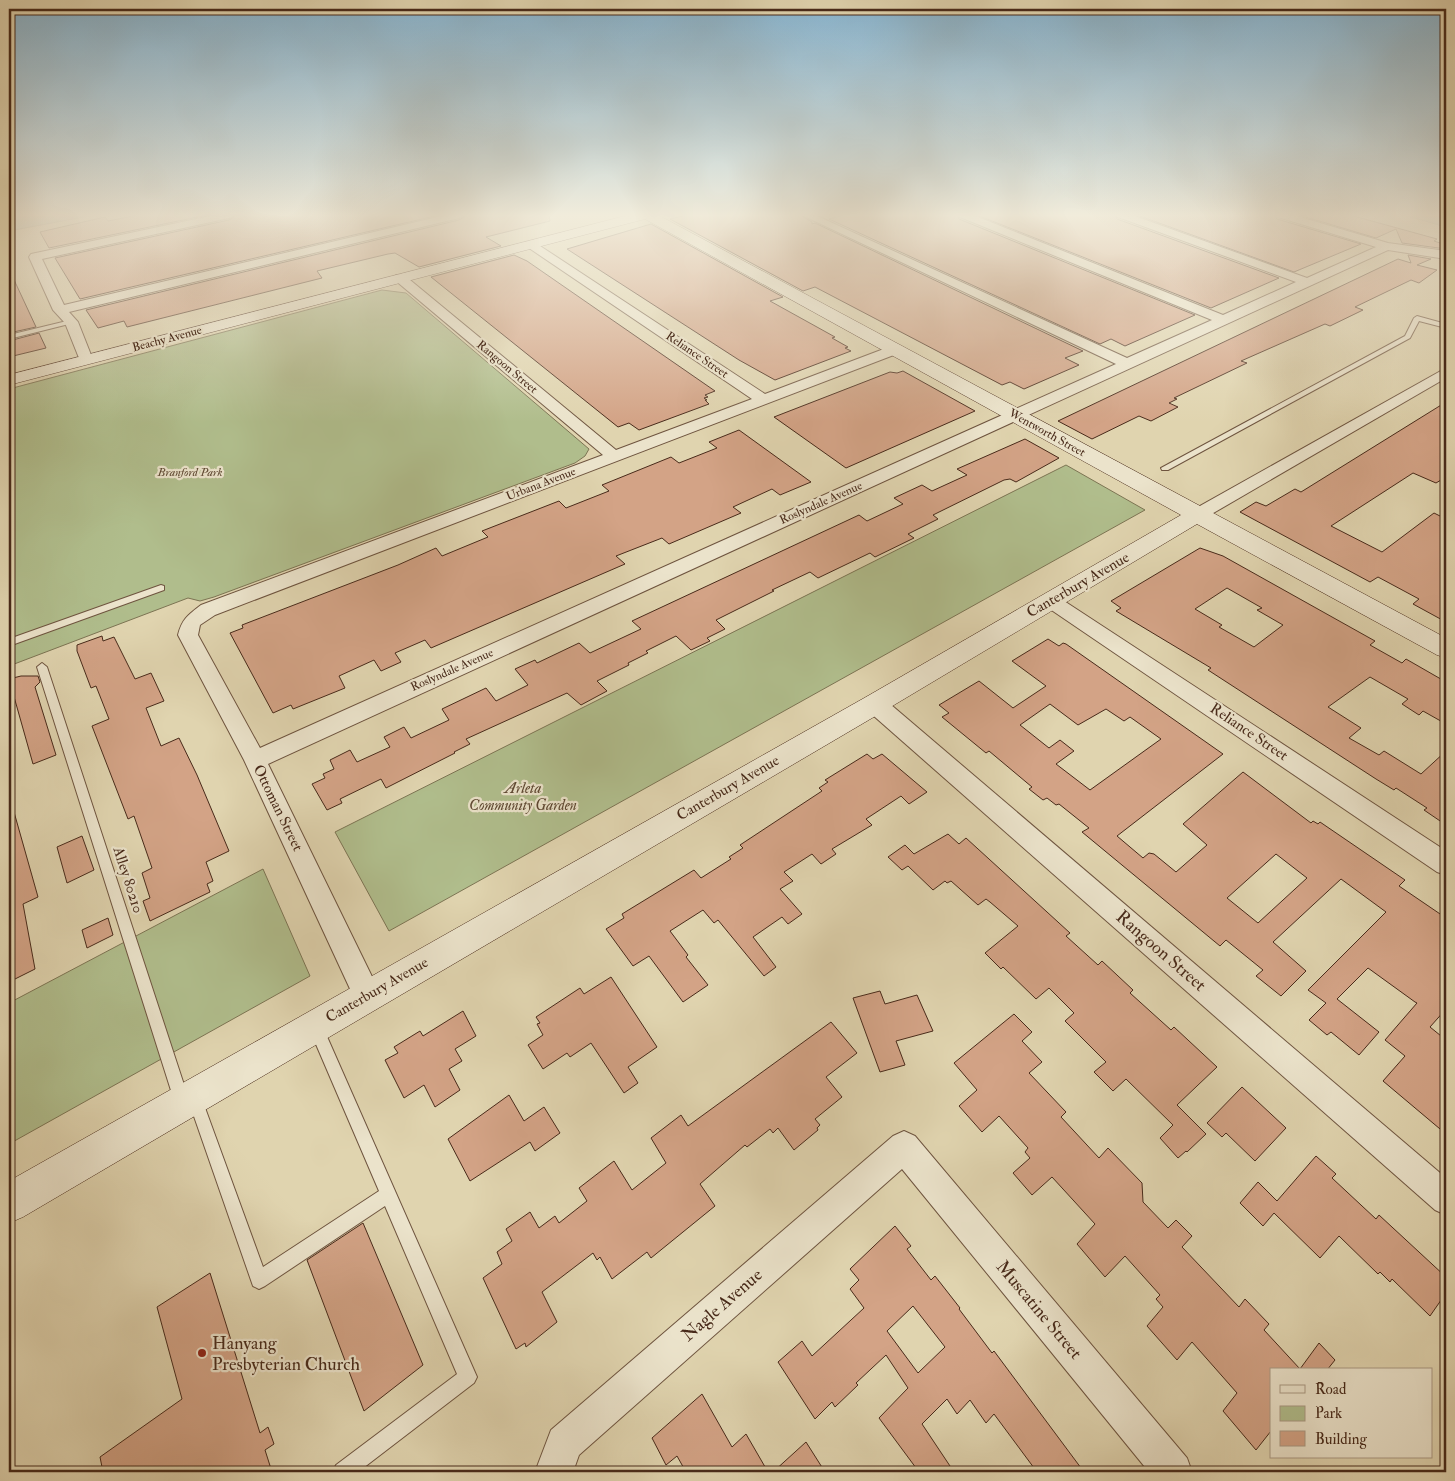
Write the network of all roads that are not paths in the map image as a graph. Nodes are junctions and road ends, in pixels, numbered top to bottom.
1 (48, 284) edge
2 (169, 284) edge
3 (377, 284) edge
4 (407, 284) edge
5 (590, 284) edge
6 (774, 284) edge
7 (956, 284) edge
8 (1134, 284) edge
9 (1303, 284) edge
10 (60, 310) junction
11 (1223, 320) junction
12 (71, 322) junction
13 (1446, 326) edge
14 (9, 337) edge
15 (894, 350) junction
16 (86, 360) junction
17 (1126, 363) junction
18 (1446, 372) edge
19 (9, 380) edge
20 (764, 400) junction
21 (1015, 415) junction
22 (614, 456) junction
23 (1165, 468) dead end
24 (1197, 515) junction
25 (161, 588) dead end
26 (1052, 600) junction
27 (191, 622) joint
28 (9, 643) edge
29 (1446, 649) edge
30 (42, 667) dead end
31 (875, 704) junction
32 (255, 760) junction
33 (1446, 864) edge
34 (367, 995) junction
35 (315, 1026) junction
36 (189, 1100) junction
37 (904, 1147) joint
38 (388, 1194) junction
39 (1446, 1199) edge
40 (9, 1203) edge
41 (343, 1472) edge
42 (554, 1472) edge
43 (1173, 1472) edge

1 - 10 street
2 - 10 street
3 - 16 street, Beachy Avenue
4 - 22 street, Rangoon Street
5 - 20 street, Reliance Street
6 - 15 street, Wentworth Street
7 - 17 street
8 - 11 street
9 - 11 street, Roslyndale Avenue
10 - 12 street
11 - 17 street, Roslyndale Avenue
12 - 14 lane
12 - 16 street
13 - 23 lane
15 - 20 street, Urbana Avenue
15 - 21 street, Wentworth Street
16 - 19 street, Beachy Avenue
17 - 21 street, Roslyndale Avenue
18 - 24 street, Canterbury Avenue
20 - 22 street, Urbana Avenue
21 - 24 street, Wentworth Street
21 - 32 street, Roslyndale Avenue
22 - 27 street, Urbana Avenue
24 - 26 street, Canterbury Avenue
24 - 29 street, Wentworth Street
25 - 28 lane
26 - 31 street, Canterbury Avenue
26 - 33 street, Reliance Street
27 - 32 street, Ottoman Street
30 - 36 lane, Alley 80210
31 - 34 street, Canterbury Avenue
31 - 39 street, Rangoon Street
32 - 34 street, Ottoman Street
34 - 35 street, Canterbury Avenue
35 - 36 street, Canterbury Avenue
35 - 38 lane
36 - 38 lane, Alley 80210
36 - 40 street, Canterbury Avenue
37 - 42 street, Nagle Avenue
37 - 43 street, Muscatine Street
38 - 41 lane

